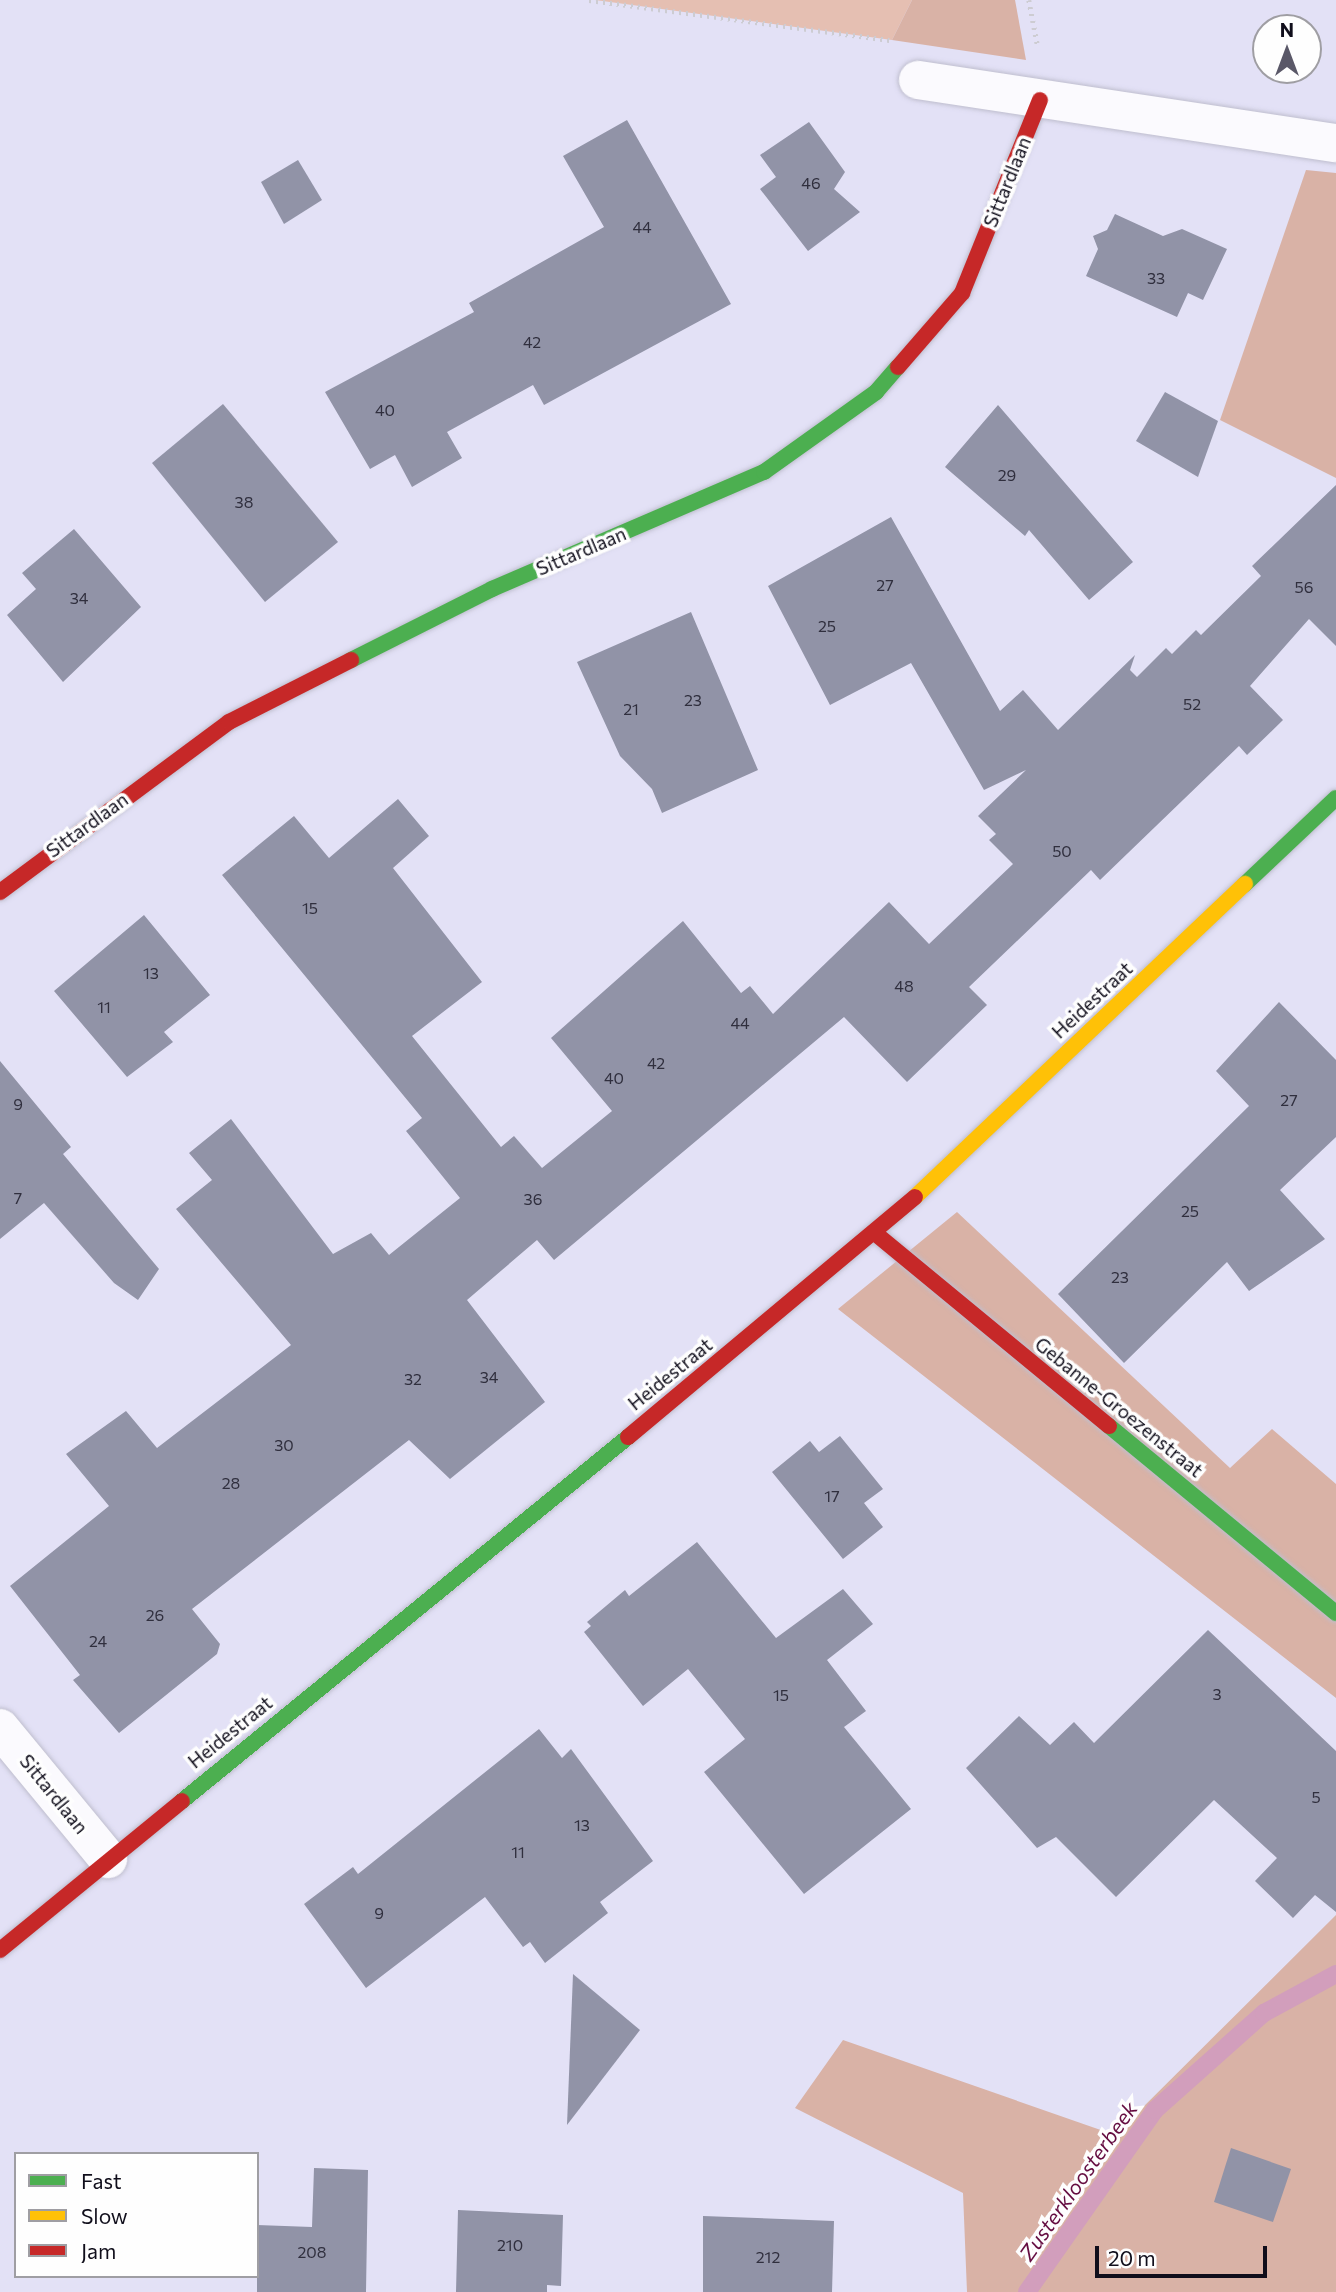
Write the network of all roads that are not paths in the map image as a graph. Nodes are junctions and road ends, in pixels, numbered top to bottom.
1 (918, 80) road end
2 (1040, 100) junction
3 (1336, 143) edge
4 (1336, 798) edge
5 (0, 892) edge
6 (876, 1234) junction
7 (1336, 1613) edge
8 (0, 1728) edge
9 (107, 1859) junction
10 (0, 1950) edge

1 - 2 street
2 - 3 street
2 - 5 street, Sittardlaan
4 - 6 street, Heidestraat
6 - 7 street, Gebanne-Groezenstraat
6 - 9 street, Heidestraat
8 - 9 street, Sittardlaan
9 - 10 street, Heidestraat

